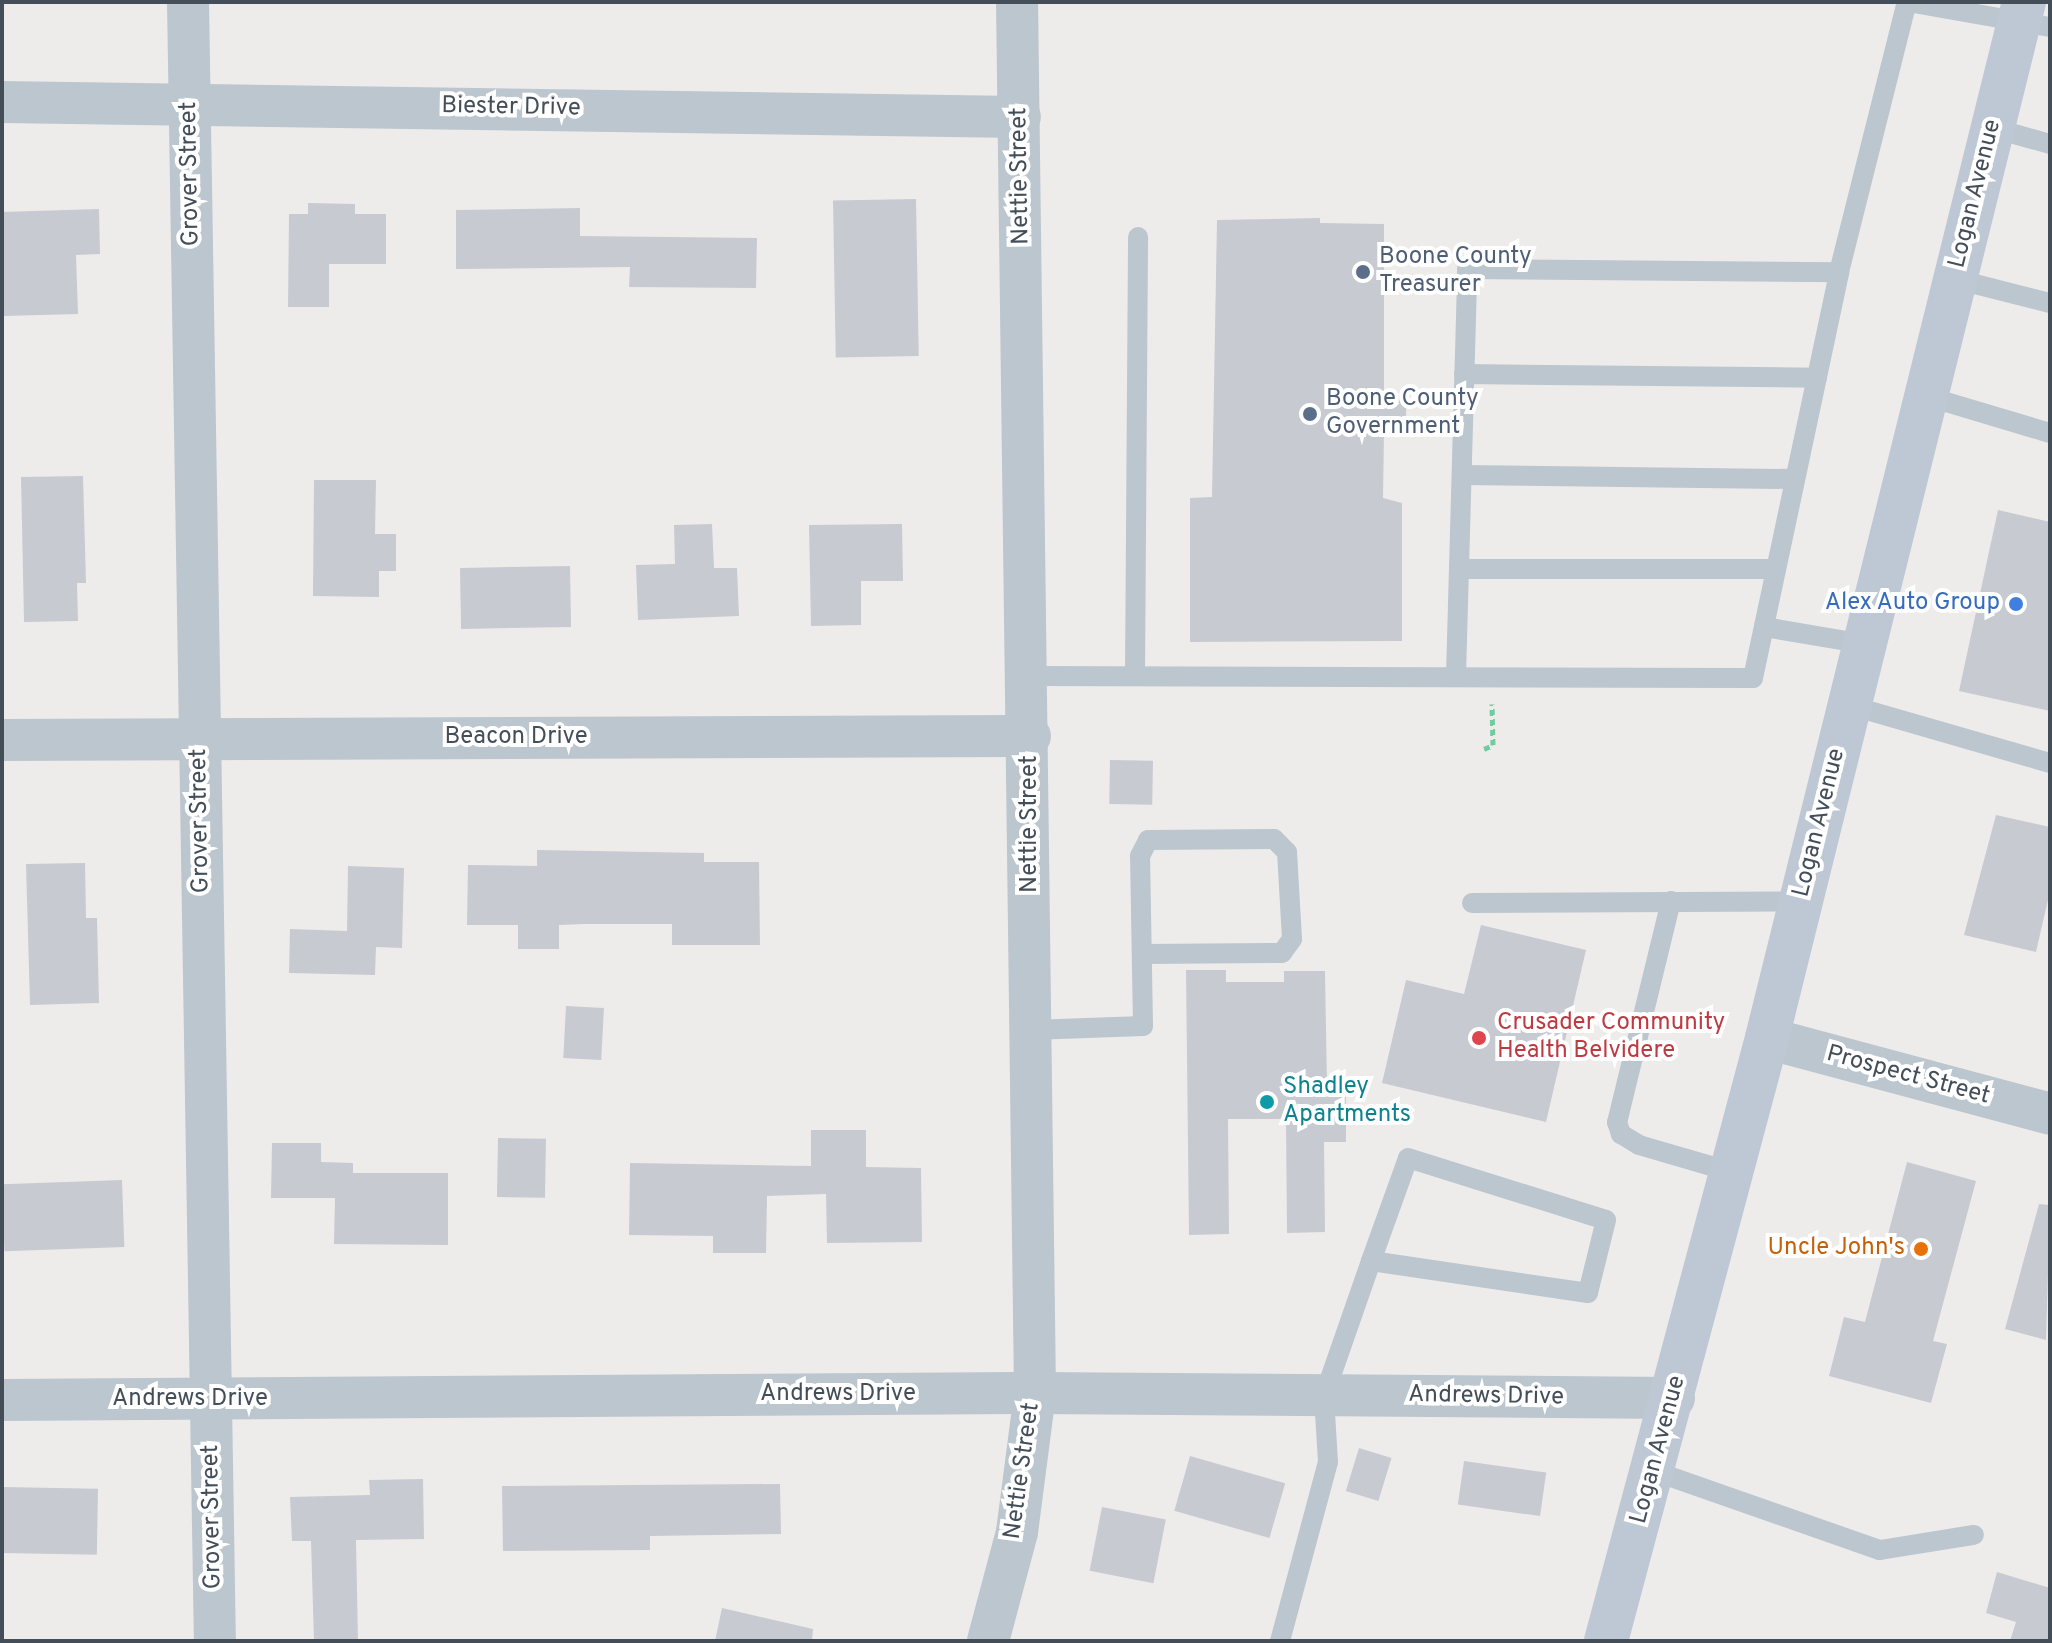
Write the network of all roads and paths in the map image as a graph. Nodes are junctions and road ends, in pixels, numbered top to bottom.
1 (188, 2) edge
2 (1017, 2) edge
3 (1908, 2) edge
4 (2031, 17) edge
5 (2, 102) edge
6 (189, 102) junction
7 (1020, 117) junction
8 (1993, 128) junction
9 (2050, 144) edge
10 (1138, 237) dead end
11 (1839, 272) junction
12 (1955, 279) junction
13 (2050, 303) edge
14 (1464, 374) junction
15 (1817, 378) junction
16 (1926, 396) junction
17 (2050, 433) edge
18 (1462, 475) junction
19 (1795, 479) junction
20 (1459, 569) junction
21 (1776, 569) junction
22 (1764, 627) junction
23 (1865, 644) junction
24 (1135, 675) junction
25 (1456, 675) junction
26 (1030, 676) junction
27 (1849, 705) junction
28 (1492, 714) dead end
29 (1030, 736) junction
30 (200, 739) junction
31 (2, 740) edge
32 (1484, 749) dead end
33 (2050, 763) edge
34 (1671, 901) junction
35 (1801, 901) junction
36 (1472, 903) dead end
37 (1142, 954) junction
38 (1032, 1030) junction
39 (1767, 1038) junction
40 (2050, 1114) edge
41 (1732, 1172) junction
42 (1371, 1261) junction
43 (1035, 1393) junction
44 (1324, 1396) junction
45 (1674, 1398) junction
46 (2, 1400) edge
47 (211, 1400) junction
48 (1654, 1471) junction
49 (1974, 1535) dead end
50 (215, 1641) edge
51 (988, 1641) edge
52 (1280, 1641) edge
53 (1606, 1641) edge

1 - 6 street, Grover Street
2 - 7 street, Nettie Street
3 - 4 lane
3 - 11 lane
4 - 8 main road, Logan Avenue
5 - 6 street, Biester Drive
6 - 7 street, Biester Drive
6 - 30 street, Grover Street
7 - 26 street, Nettie Street
8 - 9 lane
8 - 12 main road, Logan Avenue
10 - 24 lane
11 - 14 lane
11 - 15 lane
12 - 13 lane
12 - 16 main road, Logan Avenue
14 - 15 lane
14 - 18 lane
15 - 19 lane
16 - 17 lane
16 - 23 main road, Logan Avenue
18 - 19 lane
18 - 20 lane
19 - 21 lane
20 - 21 lane
20 - 25 lane
21 - 22 lane
22 - 23 lane
22 - 25 lane
23 - 27 main road, Logan Avenue
24 - 25 lane
24 - 26 lane
26 - 29 street, Nettie Street
27 - 33 lane
27 - 35 main road, Logan Avenue
28 - 32 path
29 - 30 street, Beacon Drive
29 - 38 street, Nettie Street
30 - 31 street, Beacon Drive
30 - 47 street, Grover Street
34 - 35 lane
34 - 36 lane
34 - 41 lane
35 - 39 main road, Logan Avenue
37 - 37 lane
37 - 38 lane
38 - 43 street, Nettie Street
39 - 40 street, Prospect Street
39 - 41 main road, Logan Avenue
41 - 45 main road, Logan Avenue
42 - 42 lane
42 - 44 lane
43 - 44 street, Andrews Drive
43 - 47 street, Andrews Drive
43 - 51 street, Nettie Street
44 - 45 street, Andrews Drive
44 - 52 lane
45 - 48 main road, Logan Avenue
46 - 47 street, Andrews Drive
47 - 50 street, Grover Street
48 - 49 lane
48 - 53 main road, Logan Avenue

